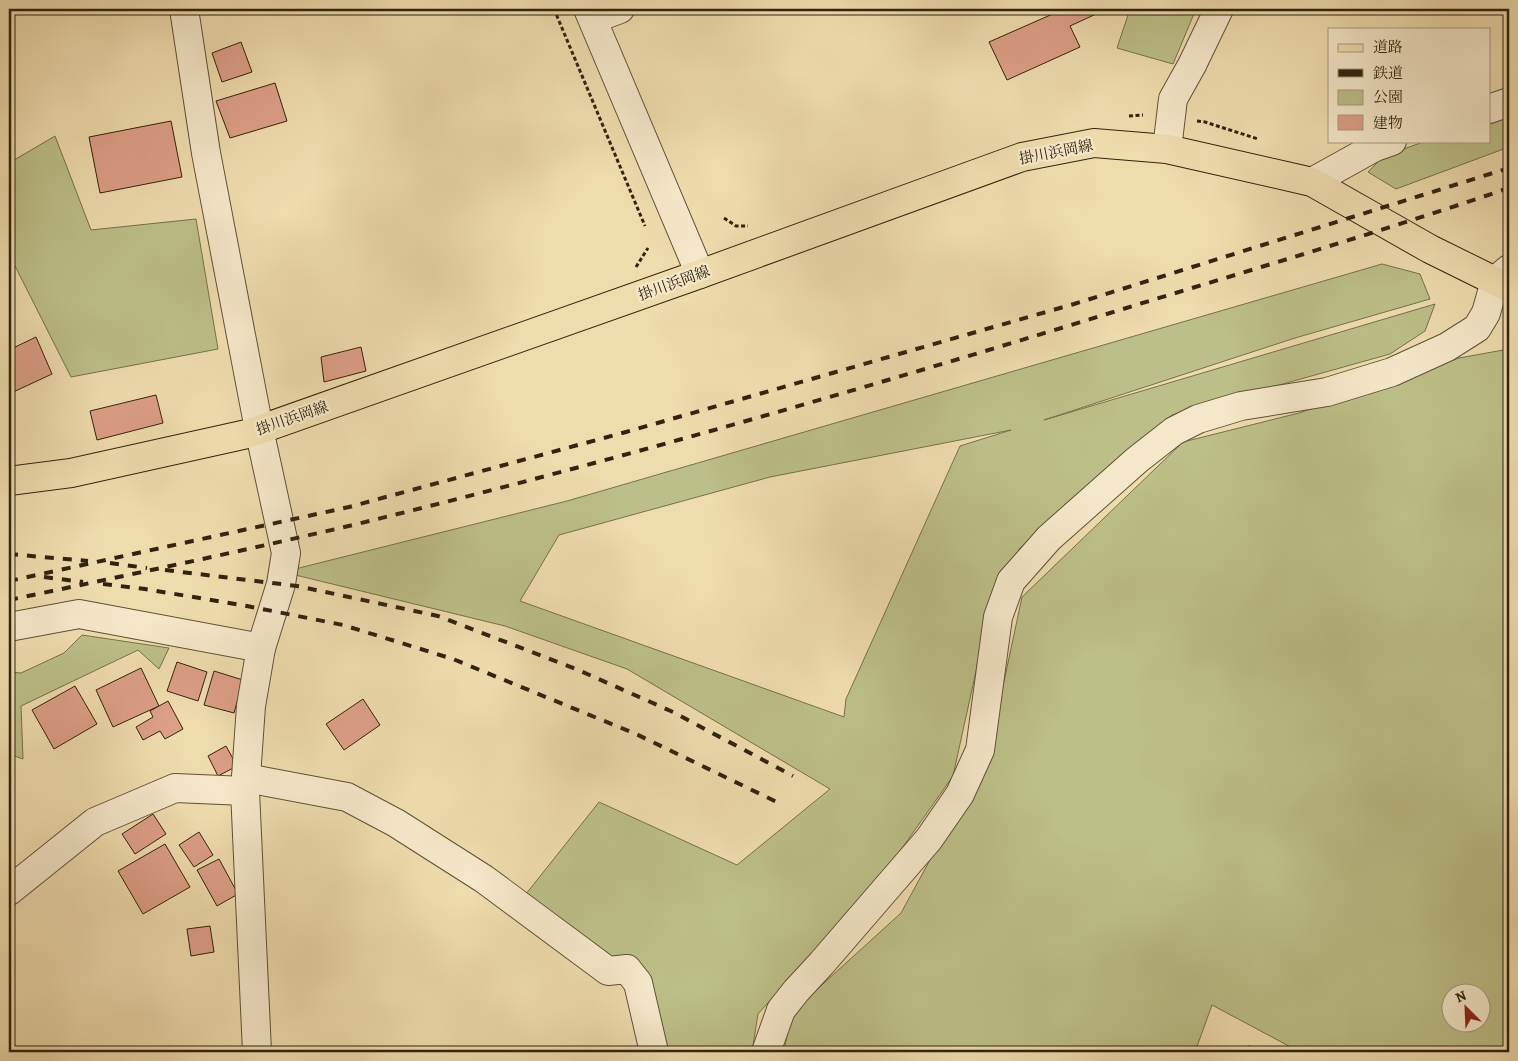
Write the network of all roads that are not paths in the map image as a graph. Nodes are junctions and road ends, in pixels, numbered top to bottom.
1 (184, 9) edge
2 (620, 9) edge
3 (1219, 9) edge
4 (591, 14) edge
5 (1509, 102) edge
6 (1490, 109) edge
7 (1389, 142) edge
8 (1167, 149) junction
9 (1312, 182) junction
10 (700, 274) junction
11 (1505, 279) edge
12 (259, 429) junction
13 (9, 482) edge
14 (9, 627) edge
15 (261, 648) junction
16 (246, 784) junction
17 (9, 891) edge
18 (257, 1052) edge
19 (654, 1052) edge
20 (766, 1052) edge

1 - 12 street
2 - 4 street
3 - 8 street
4 - 10 street
5 - 6 street
7 - 9 street
8 - 9 main road, 掛川浜岡線
8 - 10 main road, 掛川浜岡線
9 - 11 main road, 掛川浜岡線
10 - 12 main road, 掛川浜岡線
11 - 20 street
12 - 13 main road, 掛川浜岡線
12 - 15 street
14 - 15 street
15 - 16 street
16 - 17 street
16 - 18 street
16 - 19 street

